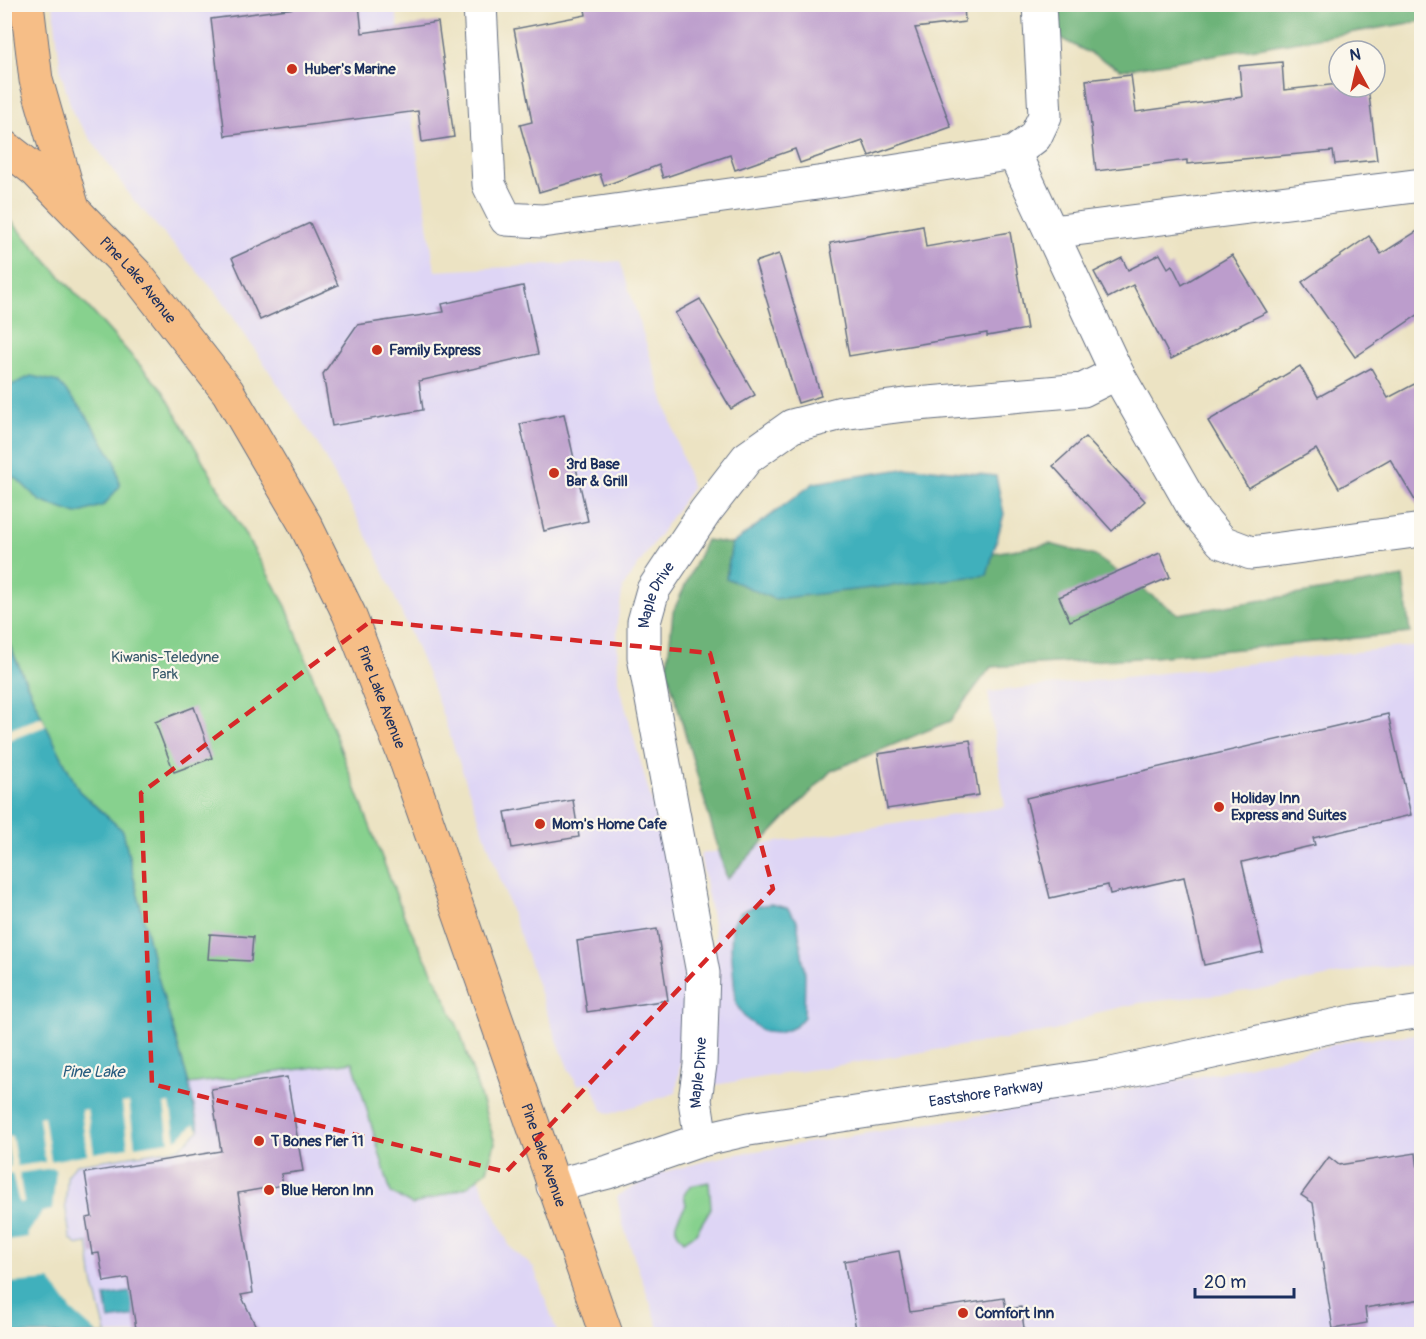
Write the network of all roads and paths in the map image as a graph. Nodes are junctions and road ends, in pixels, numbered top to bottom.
1 (27, 4) edge
2 (480, 4) edge
3 (1039, 4) edge
4 (4, 146) edge
5 (1014, 153) junction
6 (1422, 185) edge
7 (74, 210) junction
8 (1052, 232) junction
9 (1117, 373) junction
10 (1422, 530) edge
11 (1422, 1011) edge
12 (701, 1140) junction
13 (553, 1186) junction
14 (606, 1335) edge

1 - 7 main road
2 - 5 street
3 - 5 street
4 - 7 main road, Pine Lake Avenue
5 - 8 street
6 - 8 street
7 - 13 main road, Pine Lake Avenue
8 - 9 street
9 - 10 street
9 - 12 street, Maple Drive
11 - 12 street, Eastshore Parkway
12 - 13 street, Eastshore Parkway
13 - 14 main road, Pine Lake Avenue

